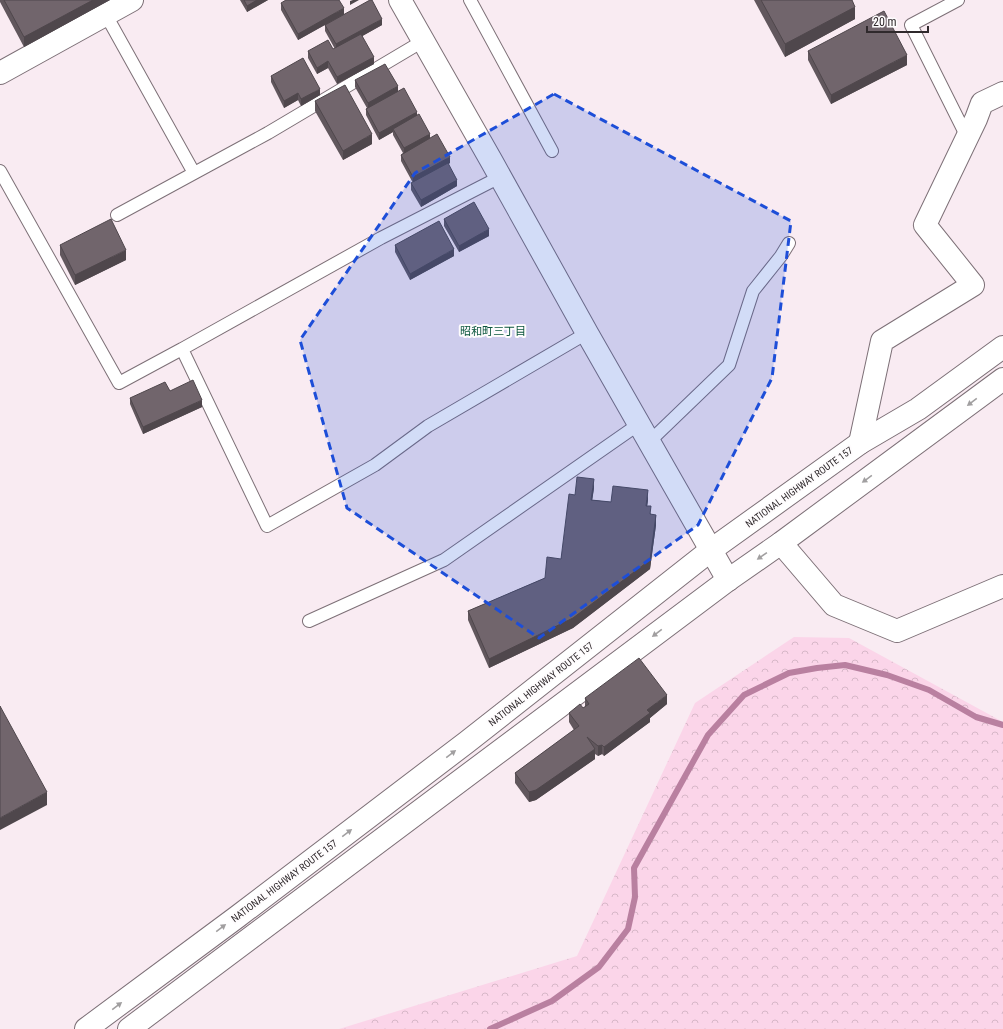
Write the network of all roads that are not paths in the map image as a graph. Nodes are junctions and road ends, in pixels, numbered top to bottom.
1 (132, 0) edge
2 (400, 0) edge
3 (470, 0) edge
4 (958, 0) edge
5 (106, 15) junction
6 (423, 41) junction
7 (0, 74) edge
8 (1003, 93) edge
9 (967, 137) junction
10 (552, 151) dead end
11 (0, 171) edge
12 (194, 173) junction
13 (500, 177) junction
14 (118, 215) dead end
15 (789, 242) dead end
16 (587, 333) junction
17 (1003, 348) edge
18 (182, 349) junction
19 (1003, 379) edge
20 (644, 433) junction
21 (860, 443) junction
22 (781, 543) junction
23 (711, 550) junction
24 (728, 580) junction
25 (1003, 586) edge
26 (309, 620) dead end
27 (86, 1029) edge
28 (129, 1029) edge

1 - 5 main road
2 - 6 main road
3 - 10 lane
4 - 9 lane
5 - 7 main road
5 - 12 lane
6 - 12 lane
6 - 13 main road
8 - 9 main road
9 - 21 main road
11 - 18 lane
12 - 14 lane
13 - 16 main road
13 - 18 lane
15 - 20 lane
16 - 18 lane
16 - 20 main road
17 - 21 main road, NATIONAL HIGHWAY ROUTE 157
19 -> 22 main road
20 - 23 main road
20 - 26 lane
21 - 23 main road, NATIONAL HIGHWAY ROUTE 157
22 -> 24 main road
22 - 25 main road
23 - 24 main road
27 -> 23 main road, NATIONAL HIGHWAY ROUTE 157
24 -> 28 main road

